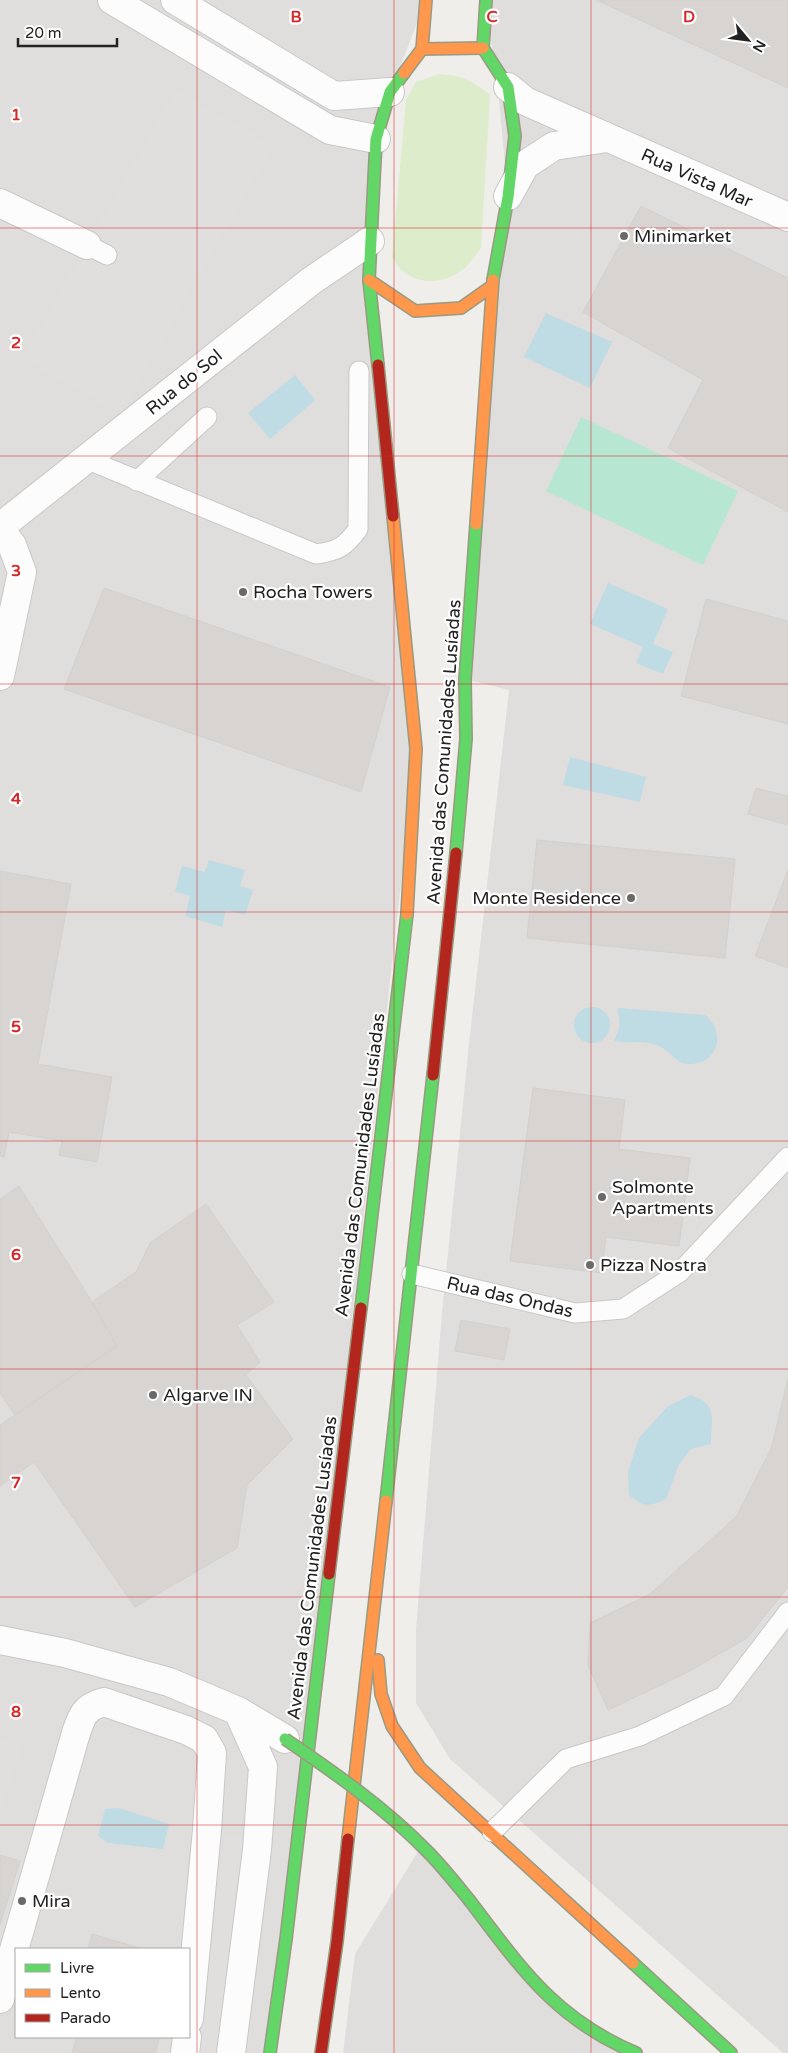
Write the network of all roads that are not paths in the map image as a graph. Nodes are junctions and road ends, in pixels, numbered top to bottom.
1 (112, 0) edge
2 (174, 0) edge
3 (426, 0) edge
4 (486, 0) edge
5 (483, 48) junction
6 (422, 49) junction
7 (508, 87) junction
8 (390, 92) junction
9 (606, 138) junction
10 (376, 139) junction
11 (508, 197) junction
12 (0, 203) edge
13 (788, 218) edge
14 (370, 240) junction
15 (97, 250) dead end
16 (369, 274) junction
17 (311, 281) junction
18 (492, 286) junction
19 (359, 371) dead end
20 (207, 418) dead end
21 (86, 459) junction
22 (137, 481) junction
23 (0, 528) edge
24 (0, 676) edge
25 (788, 1157) edge
26 (412, 1274) junction
27 (788, 1612) edge
28 (372, 1614) junction
29 (0, 1640) edge
30 (238, 1710) junction
31 (284, 1739) joint
32 (492, 1832) junction
33 (1, 1994) edge
34 (190, 2008) edge
35 (187, 2038) edge
36 (185, 2053) edge
37 (231, 2053) edge
38 (270, 2053) edge
39 (321, 2053) edge
40 (636, 2053) edge
41 (731, 2053) edge

1 - 10 street
2 - 8 street
3 - 6 main road
4 - 5 main road
5 - 6 main road
5 - 7 main road, Avenida das Comunidades Lusíadas
6 - 8 main road, Avenida das Comunidades Lusíadas
7 - 9 street, Rua Vista Mar
7 - 11 main road, Avenida das Comunidades Lusíadas
8 - 10 main road, Avenida das Comunidades Lusíadas
9 - 11 street
9 - 13 street, Rua Vista Mar
10 - 14 main road, Avenida das Comunidades Lusíadas
11 - 18 main road, Avenida das Comunidades Lusíadas
12 - 15 street
14 - 16 main road, Avenida das Comunidades Lusíadas
14 - 17 street, Rua do Sol
16 - 17 street
16 - 18 main road
16 - 38 main road, Avenida das Comunidades Lusíadas
17 - 21 street, Rua do Sol
18 - 26 main road, Avenida das Comunidades Lusíadas
19 - 22 lane
20 - 22 lane
21 - 22 lane
21 - 23 street, Rua do Sol
23 - 24 street, Rua do Sol
25 - 26 lane, Rua das Ondas
26 - 28 main road, Avenida das Comunidades Lusíadas
27 - 32 lane
28 - 32 main road
28 - 39 main road, Avenida das Comunidades Lusíadas
29 - 30 street
30 - 31 street
30 - 37 street
31 - 40 main road, bridge
32 - 41 main road
33 - 34 street
35 - 36 street

